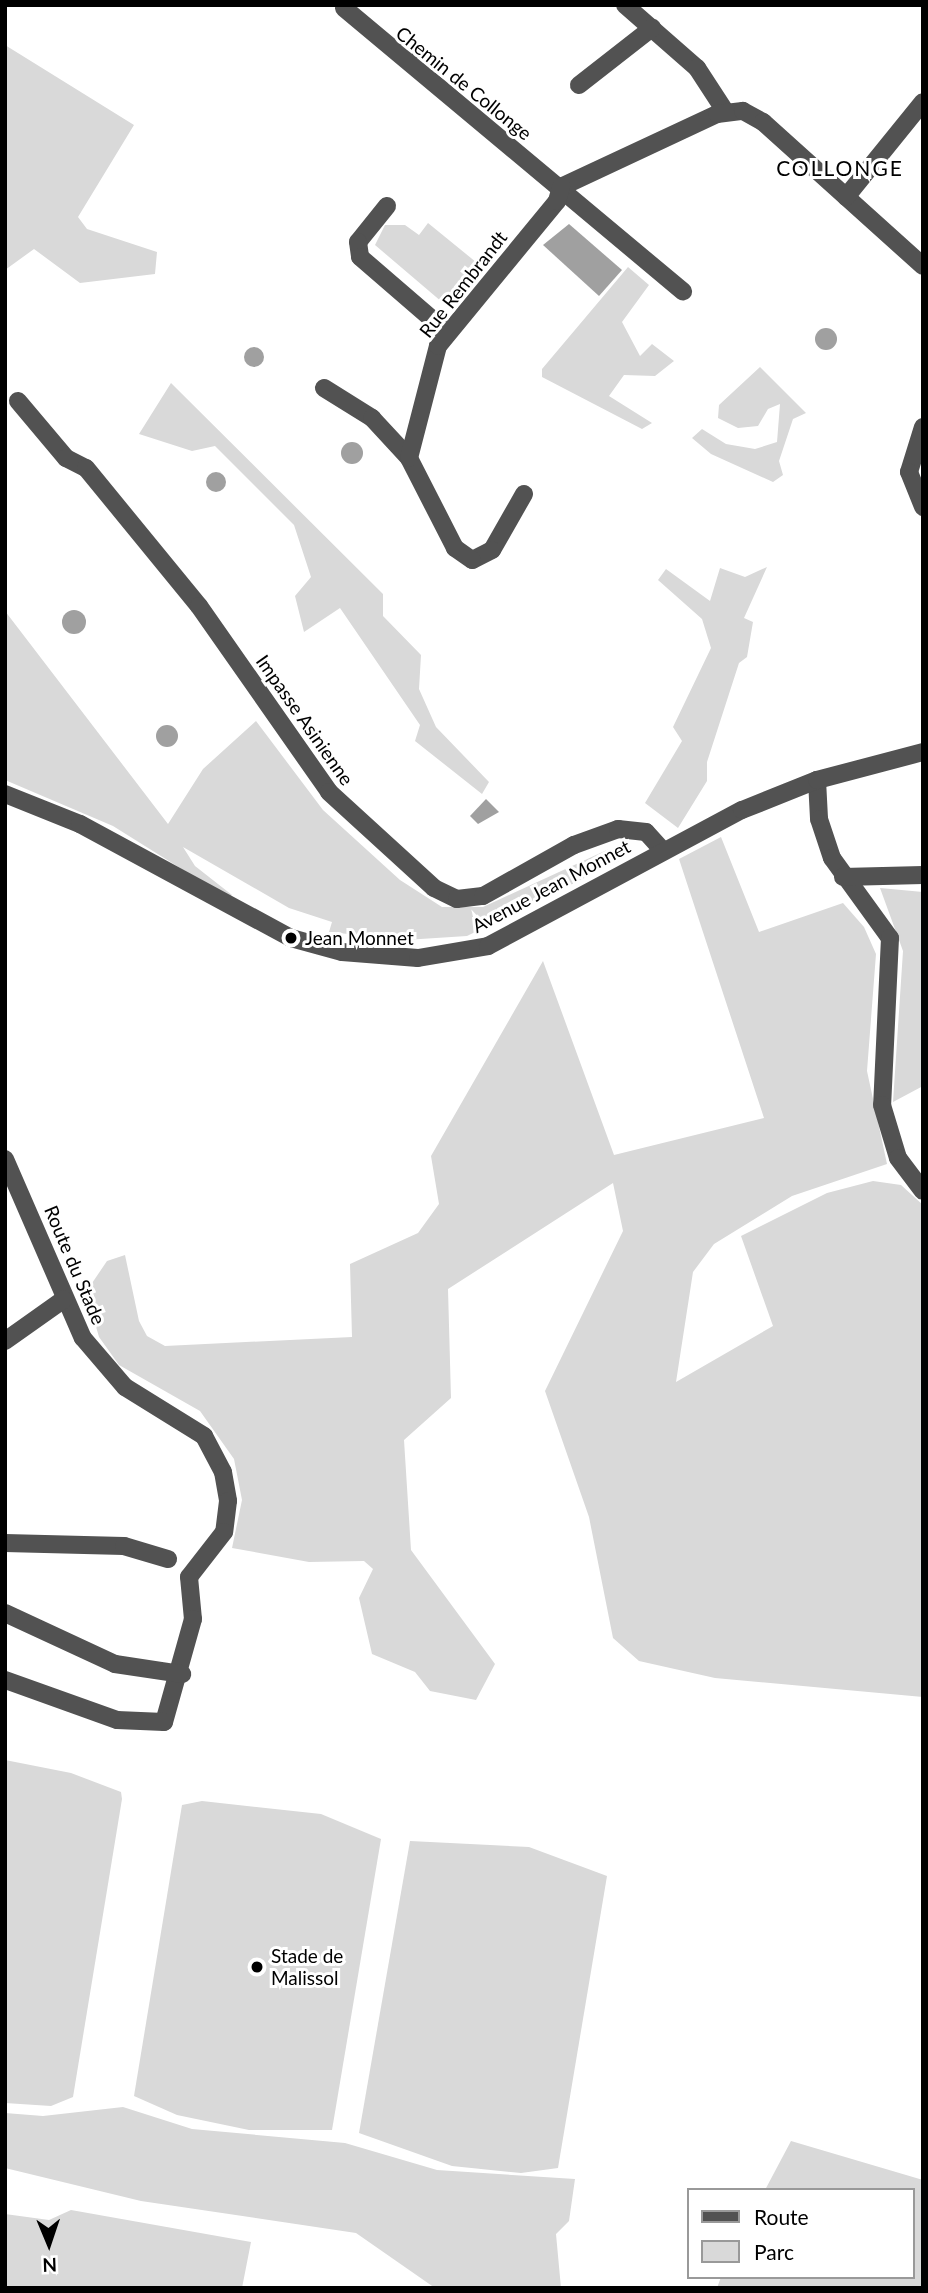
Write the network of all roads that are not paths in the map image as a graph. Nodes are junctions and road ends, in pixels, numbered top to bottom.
1 (625, 5) edge
2 (340, 6) edge
3 (652, 28) junction
4 (579, 85) dead end
5 (923, 102) edge
6 (725, 111) junction
7 (561, 187) junction
8 (846, 197) junction
9 (387, 206) dead end
10 (923, 266) edge
11 (683, 291) dead end
12 (447, 332) junction
13 (324, 388) dead end
14 (18, 401) dead end
15 (923, 427) edge
16 (409, 458) junction
17 (524, 494) dead end
18 (923, 507) edge
19 (923, 752) edge
20 (817, 780) junction
21 (5, 794) edge
22 (662, 850) junction
23 (923, 875) edge
24 (844, 877) junction
25 (5, 1159) edge
26 (923, 1191) edge
27 (64, 1299) junction
28 (5, 1340) edge
29 (5, 1543) edge
30 (168, 1559) dead end
31 (5, 1613) edge
32 (182, 1674) junction
33 (5, 1680) edge

1 - 3 street
2 - 7 street, Chemin de Collonge
3 - 4 street
3 - 6 street
5 - 8 street
6 - 7 street
6 - 8 street
7 - 11 street, Chemin de Collonge
7 - 12 street, Rue Rembrandt
8 - 10 street
9 - 12 street
12 - 16 street, Rue Rembrandt
13 - 16 street
14 - 22 street, Impasse Asinienne
15 - 18 street
16 - 17 street
19 - 20 street, Avenue Jean Monnet
20 - 22 street, Avenue Jean Monnet
20 - 24 street
21 - 22 street, Avenue Jean Monnet
23 - 24 street
24 - 26 street
25 - 27 street, Route du Stade
27 - 28 street
27 - 32 street, Route du Stade
29 - 30 street
31 - 32 street
32 - 33 street

